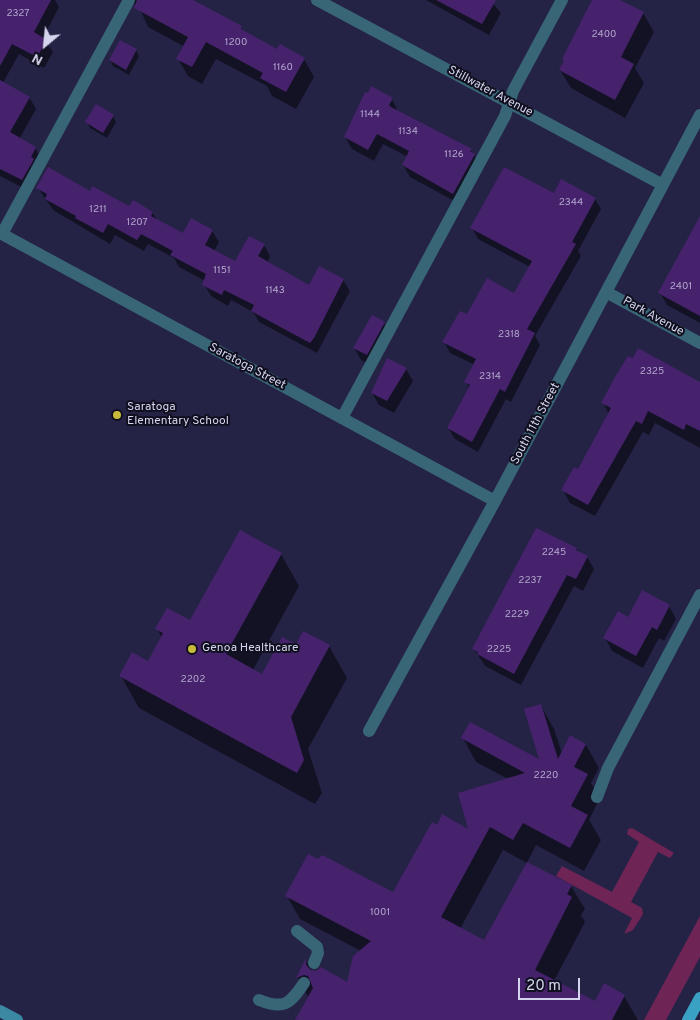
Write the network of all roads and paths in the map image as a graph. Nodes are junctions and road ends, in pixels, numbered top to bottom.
1 (130, 0) edge
2 (317, 0) edge
3 (562, 0) edge
4 (509, 102) junction
5 (700, 116) edge
6 (663, 185) junction
7 (1, 234) edge
8 (606, 292) junction
9 (700, 343) edge
10 (342, 418) junction
11 (495, 501) junction
12 (700, 595) edge
13 (369, 731) dead end
14 (597, 797) dead end
15 (297, 931) dead end
16 (314, 963) dead end
17 (304, 982) dead end
18 (700, 998) edge
19 (259, 1000) dead end
20 (0, 1011) edge
21 (15, 1020) edge
22 (688, 1020) edge

1 - 7 street
2 - 4 street, Stillwater Avenue
3 - 4 street
4 - 6 street, Stillwater Avenue
4 - 10 street
5 - 6 street, South 11th Street
6 - 8 street, South 11th Street
7 - 10 street, Saratoga Street
8 - 9 street, Park Avenue
8 - 11 street, South 11th Street
10 - 11 street, Saratoga Street
11 - 13 street, South 11th Street
12 - 14 street
15 - 16 street
17 - 19 street
18 - 22 main road
20 - 21 main road

